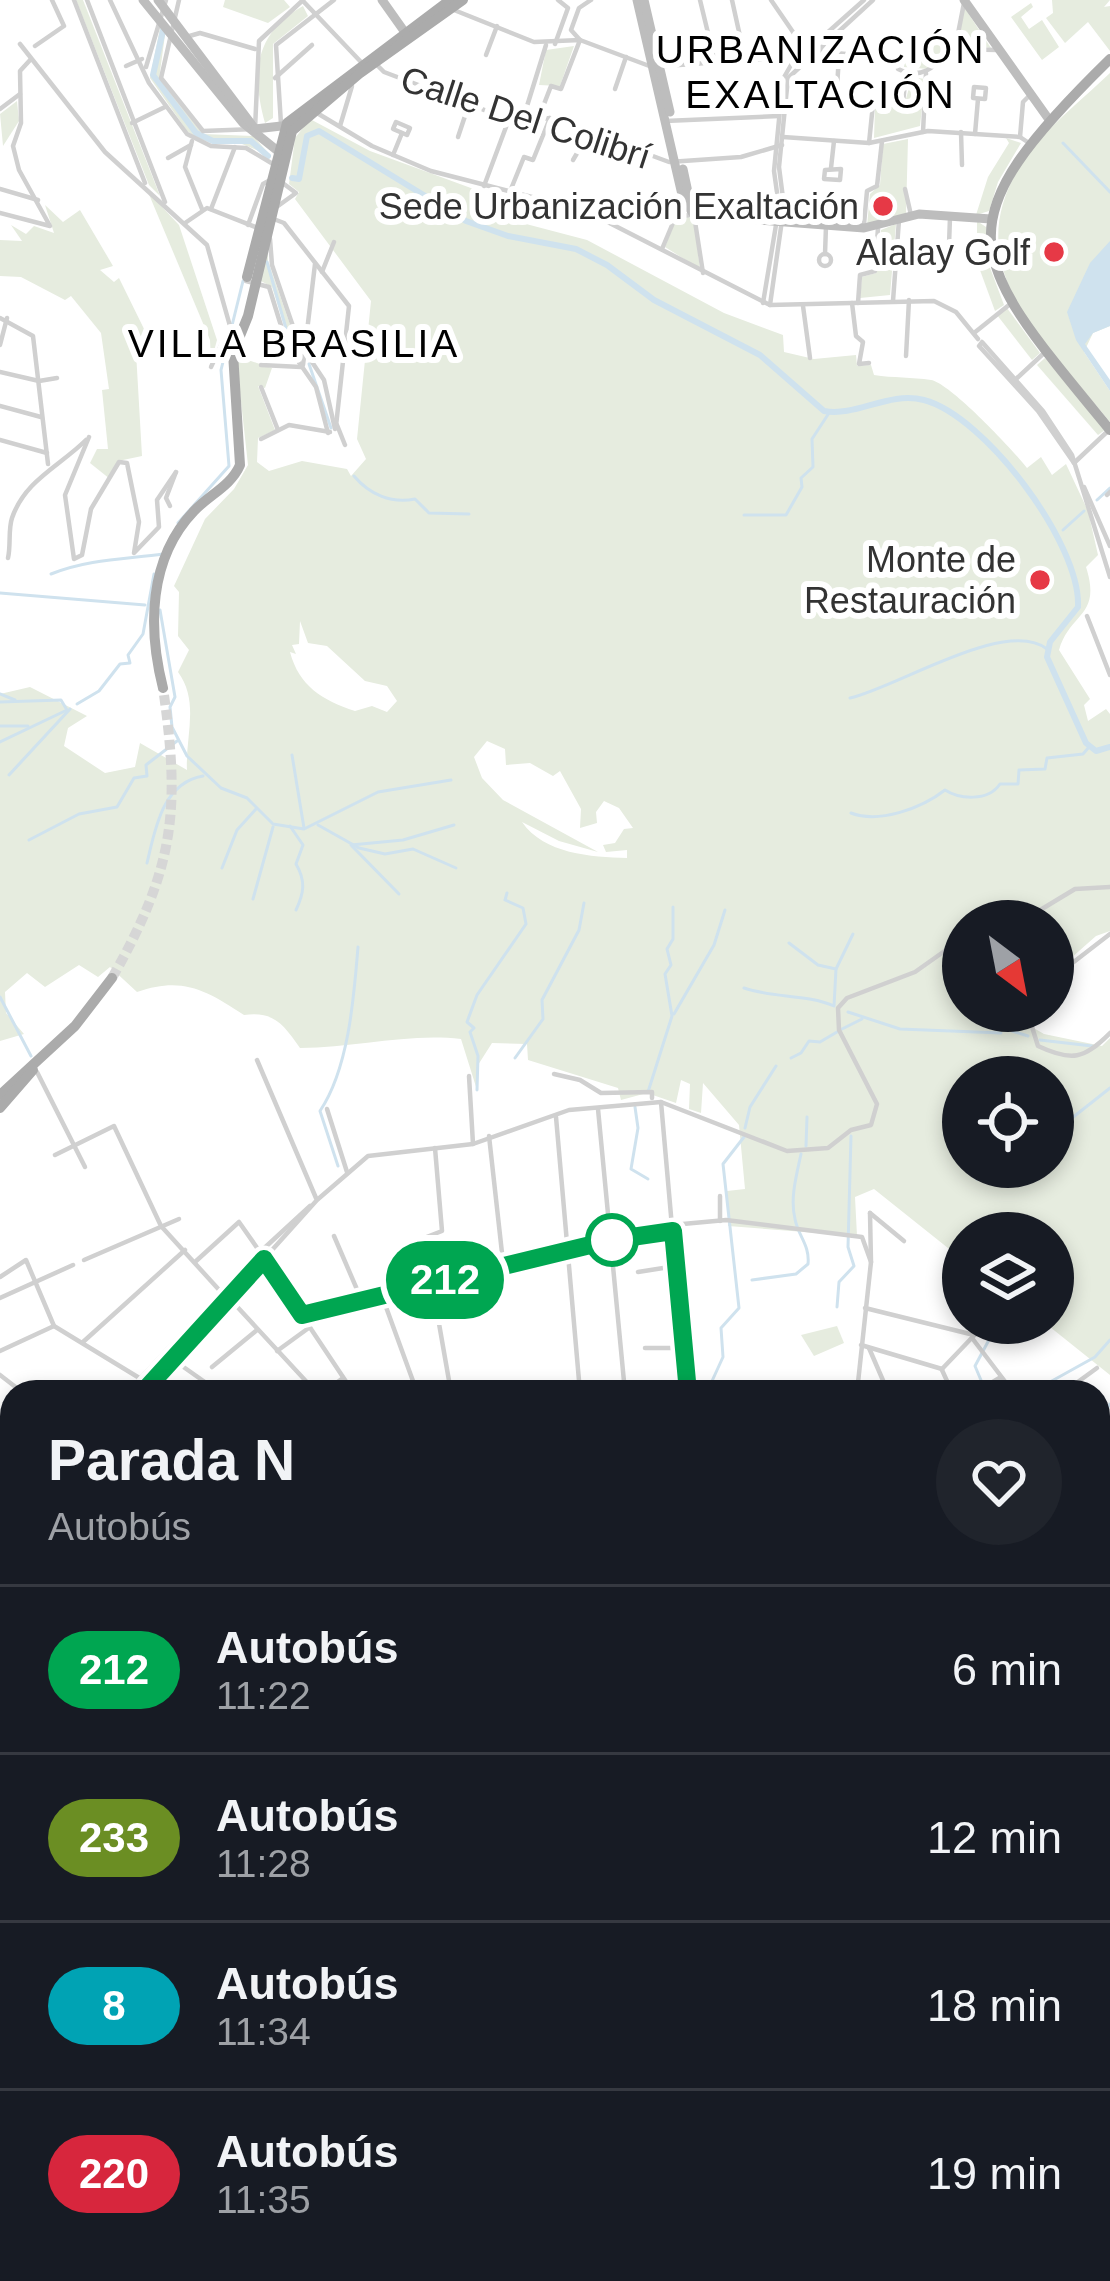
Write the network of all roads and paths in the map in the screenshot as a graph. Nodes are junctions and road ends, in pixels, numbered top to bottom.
1 (52, 0) edge
2 (74, 0) edge
3 (87, 0) edge
4 (110, 0) edge
5 (142, 0) edge
6 (179, 0) edge
7 (303, 0) edge
8 (334, 0) edge
9 (382, 0) edge
10 (463, 0) edge
11 (558, 0) edge
12 (591, 0) edge
13 (641, 0) edge
14 (709, 0) edge
15 (732, 0) edge
16 (771, 0) edge
17 (869, 1) edge
18 (964, 1) edge
19 (700, 3) edge
20 (449, 4) edge
21 (315, 14) junction
22 (165, 16) edge
23 (496, 26) junction
24 (404, 32) junction
25 (186, 37) junction
26 (580, 40) junction
27 (911, 40) dead end
28 (20, 44) dead end
29 (555, 44) junction
30 (312, 45) dead end
31 (546, 45) junction
32 (34, 46) dead end
33 (955, 46) junction
34 (257, 49) junction
35 (998, 49) junction
36 (810, 52) junction
37 (839, 55) junction
38 (486, 56) dead end
39 (626, 57) junction
40 (143, 58) junction
41 (31, 59) junction
42 (1110, 59) edge
43 (746, 60) junction
44 (368, 62) junction
45 (715, 62) junction
46 (797, 63) junction
47 (126, 66) dead end
48 (656, 67) junction
49 (1110, 69) edge
50 (926, 73) junction
51 (906, 74) junction
52 (275, 78) junction
53 (349, 82) junction
54 (535, 85) junction
55 (837, 88) dead end
56 (615, 89) dead end
57 (549, 90) junction
58 (20, 94) junction
59 (1030, 95) junction
60 (978, 99) dead end
61 (469, 104) junction
62 (166, 106) junction
63 (0, 109) edge
64 (312, 111) junction
65 (539, 116) junction
66 (782, 116) junction
67 (550, 118) junction
68 (509, 119) junction
69 (669, 121) junction
70 (1050, 121) junction
71 (522, 122) junction
72 (132, 123) junction
73 (287, 125) junction
74 (340, 126) junction
75 (255, 129) junction
76 (923, 132) junction
77 (402, 133) dead end
78 (589, 133) junction
79 (961, 133) junction
80 (975, 134) junction
81 (458, 137) dead end
82 (780, 140) junction
83 (1024, 140) junction
84 (833, 141) junction
85 (882, 141) junction
86 (192, 142) junction
87 (869, 142) junction
88 (235, 146) junction
89 (393, 154) junction
90 (167, 158) dead end
91 (573, 160) dead end
92 (280, 161) junction
93 (678, 163) junction
94 (962, 165) dead end
95 (831, 168) dead end
96 (277, 180) junction
97 (484, 186) junction
98 (148, 188) junction
99 (0, 189) edge
100 (511, 189) junction
101 (905, 189) dead end
102 (623, 198) dead end
103 (682, 199) junction
104 (38, 200) junction
105 (166, 205) junction
106 (206, 209) junction
107 (0, 214) edge
108 (273, 214) junction
109 (694, 215) junction
110 (676, 216) junction
111 (950, 217) junction
112 (991, 219) junction
113 (611, 222) junction
114 (780, 222) junction
115 (903, 222) junction
116 (185, 223) junction
117 (826, 226) junction
118 (864, 228) junction
119 (878, 228) junction
120 (259, 229) junction
121 (910, 233) dead end
122 (334, 242) dead end
123 (949, 245) dead end
124 (662, 249) junction
125 (825, 254) dead end
126 (315, 264) junction
127 (322, 272) junction
128 (703, 273) junction
129 (250, 282) junction
130 (909, 300) junction
131 (893, 301) junction
132 (855, 303) junction
133 (766, 304) junction
134 (1009, 304) junction
135 (803, 306) junction
136 (3, 318) edge
137 (238, 325) junction
138 (0, 345) edge
139 (306, 352) junction
140 (1046, 352) junction
141 (906, 356) dead end
142 (810, 358) dead end
143 (869, 363) dead end
144 (261, 364) dead end
145 (211, 367) dead end
146 (302, 367) junction
147 (0, 372) edge
148 (57, 379) dead end
149 (39, 381) junction
150 (1014, 381) junction
151 (260, 387) dead end
152 (0, 406) edge
153 (43, 417) junction
154 (333, 429) junction
155 (278, 430) junction
156 (1110, 430) edge
157 (261, 439) dead end
158 (0, 440) edge
159 (344, 445) dead end
160 (47, 453) junction
161 (1074, 463) junction
162 (48, 464) junction
163 (1083, 486) junction
164 (170, 506) dead end
165 (1110, 546) edge
166 (8, 558) dead end
167 (1110, 577) edge
168 (1087, 616) dead end
169 (1110, 675) edge
170 (163, 688) tunnel mouth
171 (1110, 887) edge
172 (1057, 900) edge
173 (1110, 934) edge
174 (942, 953) edge
175 (1074, 962) edge
176 (112, 978) tunnel mouth
177 (1034, 1032) edge
178 (1110, 1033) edge
179 (257, 1060) dead end
180 (34, 1067) junction
181 (554, 1074) dead end
182 (469, 1076) dead end
183 (0, 1095) edge
184 (652, 1100) junction
185 (661, 1102) junction
186 (0, 1108) edge
187 (598, 1108) junction
188 (326, 1109) dead end
189 (556, 1114) junction
190 (489, 1136) junction
191 (472, 1144) junction
192 (74, 1146) junction
193 (435, 1148) junction
194 (55, 1155) dead end
195 (85, 1167) dead end
196 (347, 1172) junction
197 (720, 1196) dead end
198 (315, 1202) junction
199 (179, 1219) dead end
200 (720, 1221) junction
201 (161, 1226) junction
202 (672, 1228) junction
203 (334, 1236) dead end
204 (611, 1240) junction
205 (904, 1241) dead end
206 (185, 1250) junction
207 (566, 1251) junction
208 (262, 1255) junction
209 (84, 1260) dead end
210 (196, 1262) junction
211 (871, 1262) junction
212 (73, 1265) dead end
213 (503, 1266) junction
214 (676, 1266) junction
215 (638, 1273) dead end
216 (0, 1277) edge
217 (36, 1282) junction
218 (431, 1284) junction
219 (225, 1295) junction
220 (382, 1296) junction
221 (0, 1298) edge
222 (362, 1301) junction
223 (866, 1308) junction
224 (302, 1315) junction
225 (54, 1326) junction
226 (310, 1327) junction
227 (942, 1328) edge
228 (257, 1330) junction
229 (83, 1342) junction
230 (965, 1344) edge
231 (978, 1344) edge
232 (861, 1345) junction
233 (645, 1348) dead end
234 (684, 1348) junction
235 (869, 1348) junction
236 (0, 1351) edge
237 (277, 1351) junction
238 (170, 1356) junction
239 (212, 1367) dead end
240 (1096, 1368) dead end
241 (942, 1369) junction
242 (1001, 1377) junction
243 (344, 1378) joint
244 (137, 1380) edge
245 (150, 1380) edge
246 (203, 1380) edge
247 (305, 1380) edge
248 (341, 1380) edge
249 (413, 1380) edge
250 (449, 1380) edge
251 (579, 1380) edge
252 (624, 1380) edge
253 (687, 1380) edge
254 (858, 1380) edge
255 (883, 1380) edge
256 (947, 1380) edge
257 (996, 1380) edge
258 (1003, 1380) edge
259 (1080, 1380) edge

1 - 32 street
2 - 98 street
3 - 72 street
4 - 40 street
5 - 22 street
6 - 22 street
7 - 21 street, Calle Del Colibrí
7 - 34 street
8 - 21 street
9 - 24 street
10 - 20 main road
11 - 29 street
12 - 26 street
13 - 48 street
14 - 19 street
15 - 43 street
16 - 36 street
17 - 36 street
18 - 33 street
18 - 35 street
19 - 45 street
20 - 23 street
20 - 24 main road
20 - 44 main road
21 - 44 street, Calle Del Colibrí
21 - 52 street
22 - 25 street
22 - 40 street
22 - 75 street
22 - 75 street
23 - 31 street
23 - 38 street
24 - 44 main road
25 - 34 street
25 - 75 street
26 - 29 street
26 - 39 street
26 - 57 street
27 - 33 street
28 - 41 street
29 - 31 street
30 - 52 street
31 - 54 street
33 - 35 street
33 - 50 street
34 - 75 street
35 - 59 street
36 - 37 street
36 - 46 street
37 - 51 street
37 - 55 street
39 - 48 street
39 - 56 street
40 - 47 street
40 - 62 street
41 - 58 street
41 - 98 street
42 - 70 main road
43 - 45 street
43 - 46 street
44 - 53 main road
44 - 61 street, Calle Del Colibrí
44 - 73 main road
45 - 48 street
46 - 66 street
48 - 69 street
49 - 70 main road
50 - 51 street
50 - 76 street
51 - 87 street
52 - 73 street
53 - 64 main road
53 - 74 street
54 - 57 street
54 - 71 street
57 - 65 street
58 - 63 street
58 - 104 street
59 - 70 street
59 - 83 street
60 - 80 street
61 - 68 street, Calle Del Colibrí
61 - 81 street
62 - 72 street
62 - 86 street
64 - 73 main road
64 - 74 street
65 - 67 street, Calle Del Colibrí
65 - 71 street, Calle Del Colibrí
66 - 69 street
66 - 82 street
67 - 78 street, Calle Del Colibrí
67 - 100 street
68 - 71 street, Calle Del Colibrí
68 - 97 street
69 - 93 street
70 - 83 main road
72 - 105 street
73 - 75 street
73 - 92 main road
74 - 89 street
75 - 92 street
76 - 79 street
76 - 85 street
77 - 89 street
78 - 91 street
78 - 93 street, Calle Del Colibrí
79 - 80 street
79 - 94 street
80 - 83 street
82 - 84 street
82 - 93 street
82 - 114 street
83 - 112 main road
84 - 87 street
84 - 95 street
85 - 87 street
85 - 118 street
86 - 88 street
86 - 90 street
86 - 106 street
88 - 92 street
88 - 106 street
89 - 97 street
92 - 96 main road
93 - 103 street
93 - 109 street
96 - 108 main road
96 - 120 main road
97 - 100 street
98 - 105 street
99 - 104 street
100 - 113 street
101 - 115 street
102 - 113 street
103 - 109 street
103 - 110 street
104 - 107 street
105 - 116 street
106 - 116 street
106 - 120 street
108 - 120 main road
108 - 126 street
109 - 110 street
109 - 114 street
109 - 128 street
110 - 124 street
111 - 112 street
111 - 115 street
111 - 123 street
112 - 134 main road
113 - 124 street
114 - 117 street
114 - 133 street
115 - 119 street
115 - 121 street
115 - 131 street
116 - 137 street
117 - 118 street
117 - 125 street
118 - 119 street
119 - 132 street
120 - 129 main road
120 - 139 street
122 - 127 street
124 - 128 street
126 - 127 street
126 - 139 street
127 - 154 street
128 - 133 street
129 - 137 main road
129 - 146 street
130 - 131 street
130 - 134 street
130 - 141 street
131 - 132 street
132 - 135 street
132 - 143 street
133 - 135 street
134 - 140 main road
135 - 142 street
136 - 138 street
136 - 149 street
137 - 145 street
137 - 170 main road
139 - 146 street
139 - 154 street
140 - 150 street
140 - 156 main road
144 - 146 street
146 - 154 street
147 - 149 street
148 - 149 street
149 - 153 street
150 - 150 street
150 - 161 street
151 - 155 street
152 - 153 street
153 - 160 street
154 - 155 street
154 - 159 street
155 - 157 street
156 - 161 street
158 - 160 street
160 - 162 street
161 - 163 street
162 - 164 street
162 - 166 street
163 - 165 street
163 - 167 street
168 - 169 street
171 - 172 street
173 - 175 street
174 - 185 street
176 - 180 main road
177 - 178 street
179 - 198 street
180 - 183 main road
180 - 186 main road
180 - 192 street
181 - 184 street
182 - 191 street
184 - 185 street
184 - 187 street
185 - 202 street
187 - 189 street
187 - 204 street
188 - 196 street
189 - 190 street
189 - 207 street
190 - 191 street
190 - 213 street
191 - 193 street
192 - 194 street
192 - 195 street
192 - 201 street
193 - 196 street
193 - 218 street
196 - 198 street
197 - 200 street
198 - 208 street
199 - 201 street
200 - 202 street
200 - 211 street
201 - 206 street
201 - 209 street
202 - 204 street
202 - 214 street
203 - 222 street
204 - 207 street
204 - 252 street
205 - 211 street
206 - 210 street
206 - 229 street
207 - 213 street
207 - 251 street
208 - 210 street
208 - 219 street
208 - 224 street
210 - 219 street
211 - 223 street
212 - 217 street
213 - 218 street
214 - 215 street
214 - 234 street
216 - 217 street
217 - 221 street
217 - 225 street
218 - 220 street
218 - 250 street
219 - 228 street
219 - 238 street
220 - 222 street
220 - 249 street
222 - 224 street
223 - 227 street
223 - 232 street
224 - 226 street
225 - 229 street
225 - 236 street
226 - 237 street
226 - 243 street
228 - 237 street
228 - 239 street
229 - 244 street
230 - 241 street
231 - 242 street
232 - 235 street
232 - 254 street
233 - 234 street
234 - 253 street
235 - 241 street
235 - 255 street
237 - 247 street
238 - 245 street
238 - 246 street
240 - 259 street
241 - 256 street
242 - 257 street
242 - 258 street
243 - 248 street

